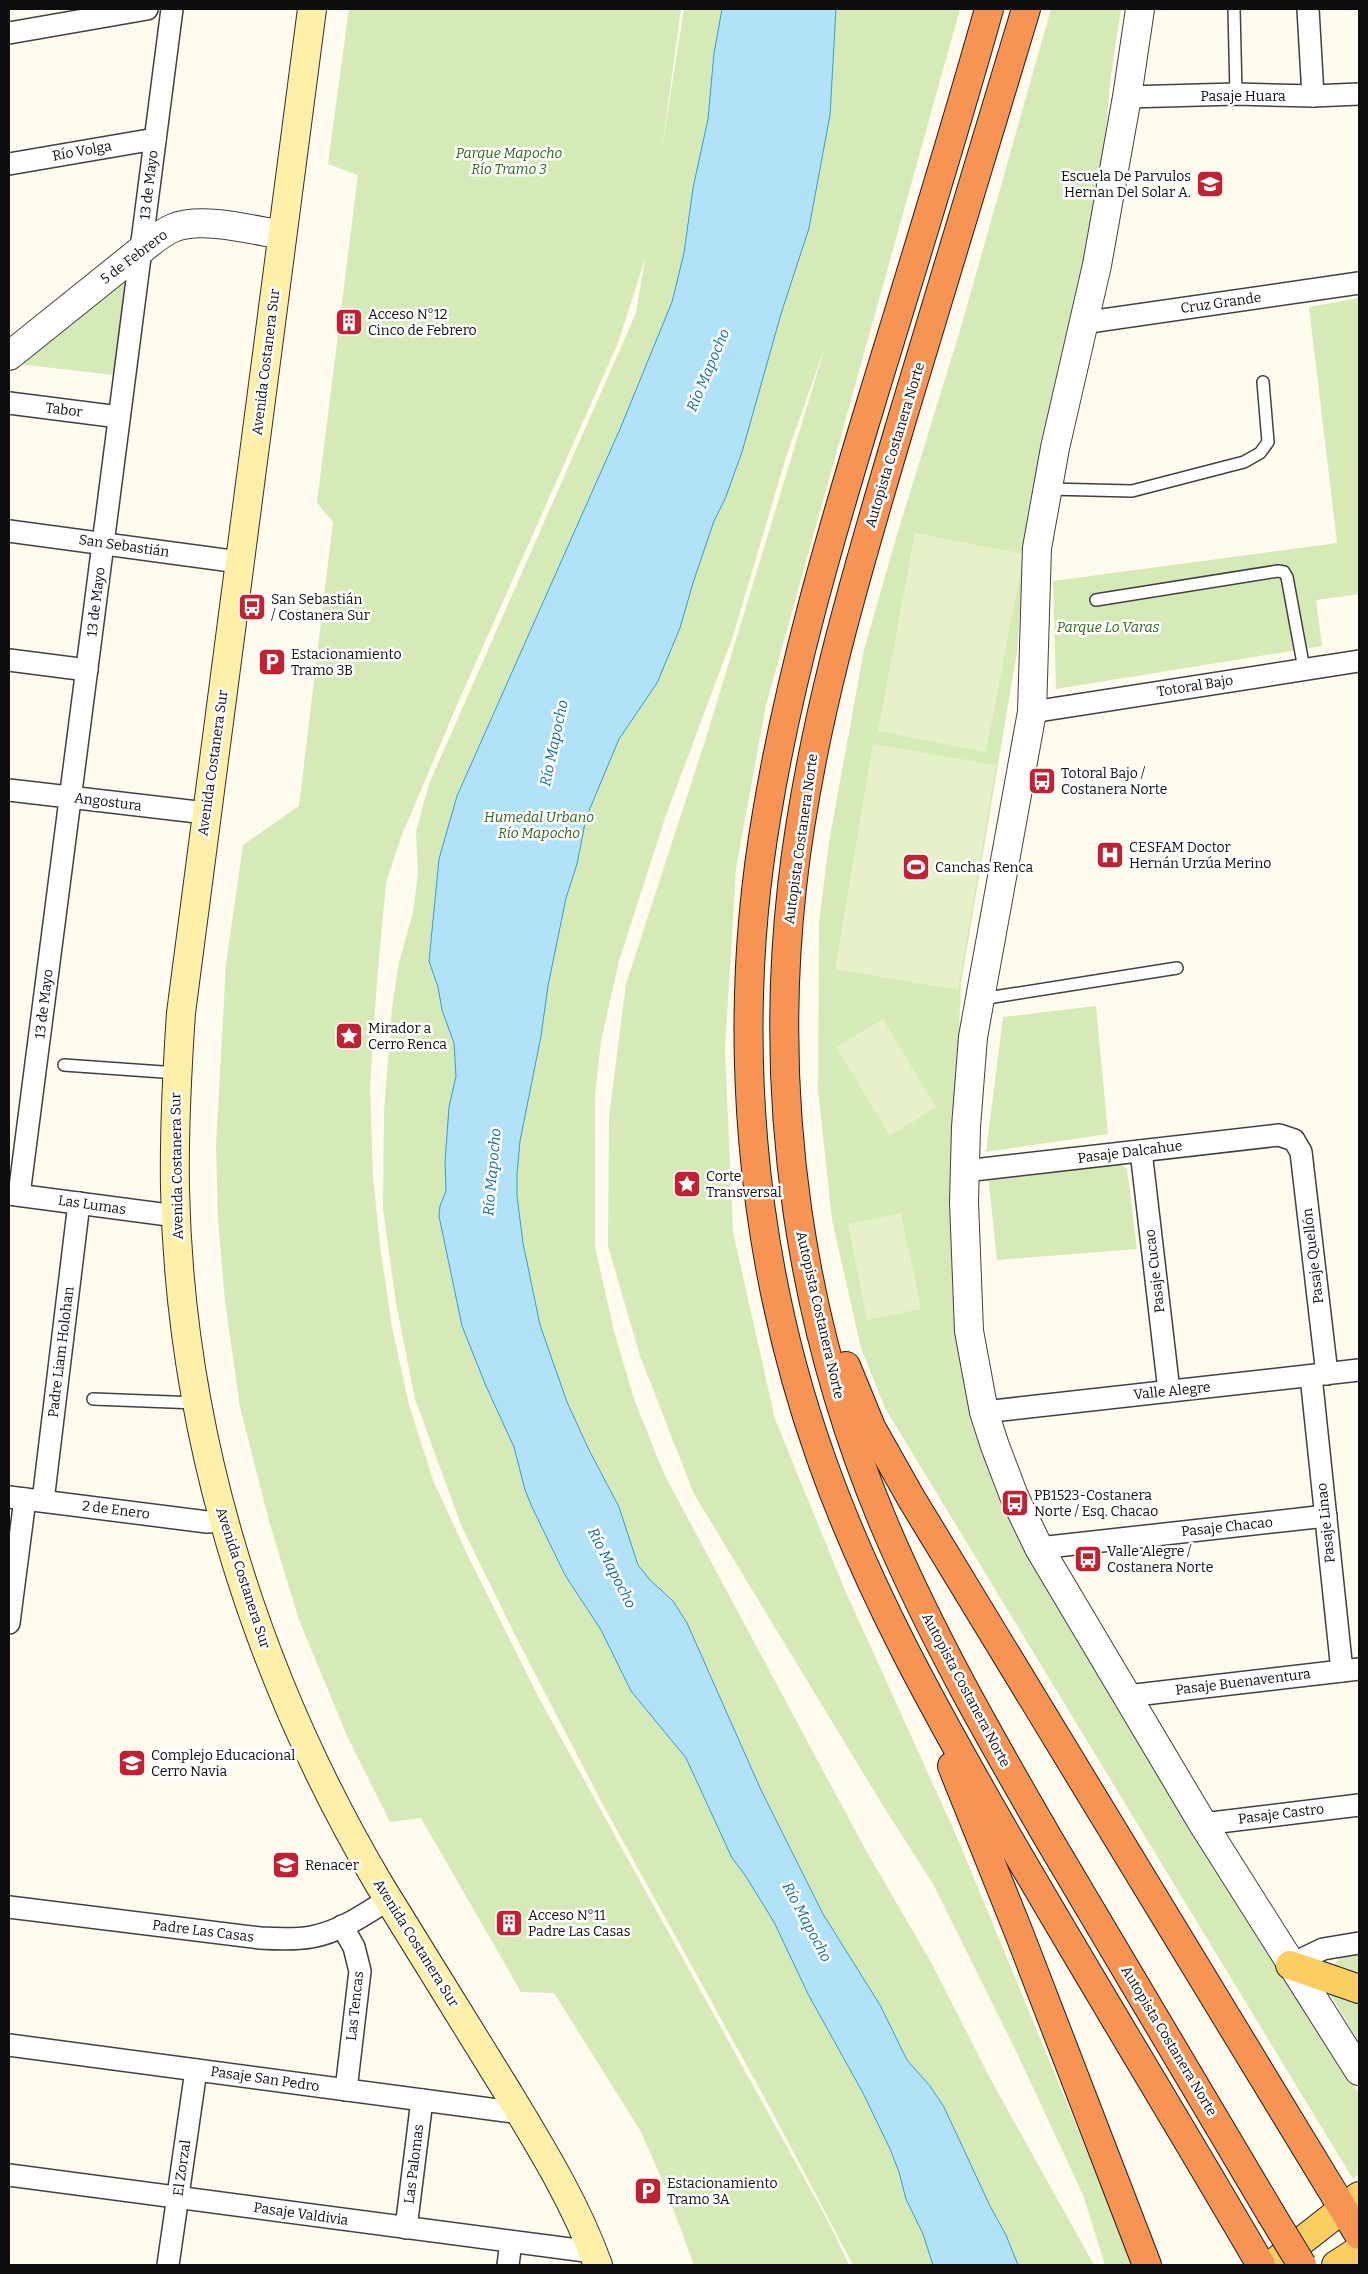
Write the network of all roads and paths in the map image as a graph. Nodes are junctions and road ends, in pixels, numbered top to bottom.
1 (147, 9) edge
2 (172, 9) edge
3 (312, 9) edge
4 (989, 9) edge
5 (1026, 9) edge
6 (1140, 9) edge
7 (1234, 9) edge
8 (1308, 9) edge
9 (9, 33) edge
10 (1236, 94) junction
11 (1359, 94) edge
12 (1313, 96) junction
13 (1128, 97) junction
14 (155, 139) junction
15 (9, 164) edge
16 (282, 235) junction
17 (141, 250) junction
18 (1359, 283) edge
19 (1082, 322) junction
20 (9, 356) edge
21 (1263, 382) dead end
22 (9, 403) edge
23 (119, 417) junction
24 (1049, 489) junction
25 (9, 531) edge
26 (103, 544) junction
27 (239, 562) junction
28 (1096, 600) dead end
29 (9, 660) edge
30 (1359, 661) edge
31 (1304, 669) junction
32 (87, 670) junction
33 (1032, 712) junction
34 (9, 790) edge
35 (70, 798) junction
36 (206, 813) junction
37 (1177, 968) dead end
38 (979, 999) junction
39 (64, 1065) dead end
40 (177, 1073) junction
41 (1294, 1140) joint
42 (1141, 1151) junction
43 (965, 1171) junction
44 (14, 1194) edge
45 (79, 1203) junction
46 (176, 1216) junction
47 (807, 1269) junction
48 (1359, 1370) edge
49 (1319, 1375) junction
50 (1169, 1392) junction
51 (93, 1400) dead end
52 (197, 1403) junction
53 (984, 1412) junction
54 (26, 1499) edge
55 (1326, 1516) junction
56 (223, 1522) junction
57 (1039, 1548) junction
58 (9, 1623) edge
59 (1351, 1670) edge
60 (922, 1685) junction
61 (1128, 1696) junction
62 (1359, 1805) edge
63 (1203, 1824) junction
64 (389, 1899) junction
65 (9, 1906) edge
66 (342, 1926) junction
67 (1359, 1943) edge
68 (1290, 1965) junction
69 (1359, 1989) edge
70 (9, 2045) edge
71 (196, 2070) junction
72 (1359, 2072) edge
73 (346, 2090) junction
74 (422, 2100) junction
75 (521, 2113) junction
76 (9, 2175) edge
77 (178, 2198) junction
78 (1351, 2202) edge
79 (406, 2228) junction
80 (1359, 2235) edge
81 (511, 2242) junction
82 (1359, 2250) edge
83 (596, 2259) edge
84 (168, 2265) edge
85 (508, 2265) edge
86 (1147, 2265) edge
87 (1261, 2265) edge
88 (1271, 2265) edge
89 (1302, 2265) edge
90 (1336, 2265) edge

1 - 9 street
2 - 14 street, 13 de Mayo
3 - 16 main road, Avenida Costanera Sur
4 - 60 highway
5 - 47 highway, Autopista Costanera Norte
6 - 13 street
7 - 10 lane
8 - 12 street
10 - 12 street, Pasaje Huara
10 - 13 street, Pasaje Huara
11 - 12 street, Pasaje Huara
13 - 19 street
14 - 15 street, Río Volga
14 - 17 street, 13 de Mayo
16 - 17 street, 5 de Febrero
16 - 27 main road, Avenida Costanera Sur
17 - 20 street, 5 de Febrero
17 - 23 street, 13 de Mayo
18 - 19 street, Cruz Grande
19 - 24 street
21 - 24 lane
22 - 23 street, Tabor
23 - 26 street, 13 de Mayo
24 - 33 street
25 - 26 street, San Sebastián
26 - 27 street, San Sebastián
26 - 32 street, 13 de Mayo
27 - 36 main road, Avenida Costanera Sur
28 - 31 lane
29 - 32 street
30 - 31 street, Totoral Bajo
31 - 33 street, Totoral Bajo
32 - 35 street, 13 de Mayo
33 - 38 street
34 - 35 street, Angostura
35 - 36 street, Angostura
35 - 44 street, 13 de Mayo
36 - 40 main road, Avenida Costanera Sur
37 - 38 lane
38 - 43 street
39 - 40 lane
40 - 46 main road, Avenida Costanera Sur
41 - 42 street, Pasaje Dalcahue
41 - 49 street, Pasaje Quellón
42 - 43 street, Pasaje Dalcahue
42 - 50 street, Pasaje Cucao
43 - 53 street
44 - 45 street, Las Lumas
45 - 46 street, Las Lumas
45 - 54 street, Padre Liam Holohan
46 - 52 main road, Avenida Costanera Sur
47 - 78 highway
47 - 89 highway, Autopista Costanera Norte, bridge
48 - 49 street, Valle Alegre
49 - 50 street, Valle Alegre
49 - 55 street, Pasaje Linao
50 - 53 street, Valle Alegre
51 - 52 lane
52 - 56 main road, Avenida Costanera Sur
53 - 57 street
54 - 56 street, 2 de Enero
54 - 58 street, Padre Liam Holohan
55 - 57 street, Pasaje Chacao
55 - 59 street, Pasaje Linao
56 - 64 main road, Avenida Costanera Sur
57 - 61 street
59 - 61 street, Pasaje Buenaventura
60 - 86 highway
60 - 87 highway
61 - 63 street
62 - 63 street, Pasaje Castro
63 - 68 street
64 - 66 street, Padre Las Casas
64 - 75 main road, Avenida Costanera Sur
65 - 66 street, Padre Las Casas
66 - 73 street, Las Tencas
67 - 68 street
68 - 69 main road
68 - 72 street
70 - 71 street, Pasaje San Pedro
71 - 73 street, Pasaje San Pedro
71 - 77 street, El Zorzal
73 - 74 street, Pasaje San Pedro
74 - 75 street, Pasaje San Pedro
74 - 79 street, Las Palomas
75 - 83 main road, Avenida Costanera Sur
76 - 77 street, Pasaje Valdivia
77 - 79 street, Pasaje Valdivia
77 - 84 street, El Zorzal
78 - 80 highway
78 - 88 main road
79 - 81 street, Pasaje Valdivia
81 - 83 street, Pasaje Valdivia
81 - 85 street
82 - 90 main road

